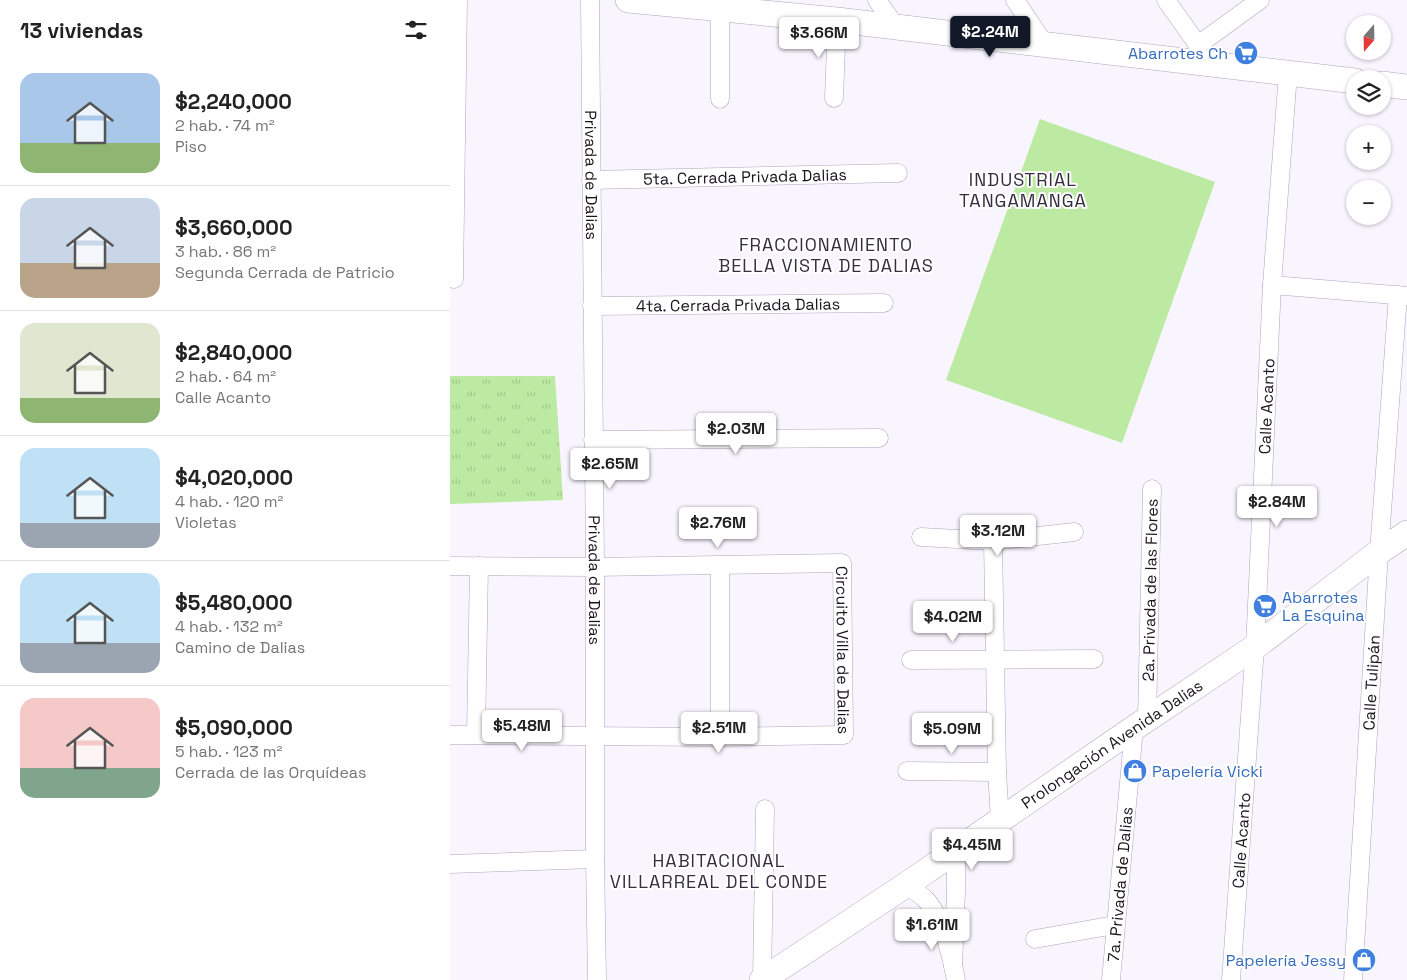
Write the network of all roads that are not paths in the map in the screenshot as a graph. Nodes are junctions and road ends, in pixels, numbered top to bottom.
1 (458, 0) edge
2 (590, 0) edge
3 (628, 0) edge
4 (877, 0) edge
5 (1015, 0) edge
6 (1166, 0) edge
7 (1260, 0) edge
8 (747, 6) edge
9 (720, 8) junction
10 (837, 20) junction
11 (896, 27) junction
12 (1045, 45) junction
13 (1197, 54) junction
14 (1288, 73) junction
15 (1346, 80) edge
16 (1391, 85) edge
17 (1407, 87) edge
18 (834, 98) dead end
19 (720, 99) dead end
20 (898, 173) dead end
21 (591, 180) junction
22 (453, 250) edge
23 (454, 279) dead end
24 (1272, 285) junction
25 (1403, 296) edge
26 (884, 303) dead end
27 (592, 306) junction
28 (879, 438) dead end
29 (592, 440) junction
30 (1152, 489) dead end
31 (1074, 532) dead end
32 (1407, 533) edge
33 (921, 537) dead end
34 (993, 541) junction
35 (1379, 552) junction
36 (450, 566) edge
37 (479, 566) junction
38 (720, 566) junction
39 (595, 567) junction
40 (1255, 646) junction
41 (996, 659) junction
42 (1094, 659) dead end
43 (911, 660) dead end
44 (1141, 724) junction
45 (450, 735) edge
46 (476, 736) junction
47 (595, 736) junction
48 (720, 737) junction
49 (907, 771) dead end
50 (997, 772) junction
51 (765, 809) dead end
52 (1000, 820) junction
53 (956, 851) junction
54 (595, 860) junction
55 (450, 864) edge
56 (906, 885) junction
57 (1116, 925) junction
58 (1035, 939) dead end
59 (954, 973) edge
60 (597, 980) edge
61 (762, 980) edge
62 (1111, 980) edge
63 (1231, 980) edge
64 (1353, 980) edge

1 - 22 street
2 - 21 street, Privada de Dalias
3 - 9 street
4 - 11 street
5 - 12 street
6 - 13 street
7 - 13 street
8 - 9 street
8 - 10 street
9 - 19 street
10 - 11 street
10 - 18 street
11 - 12 street
12 - 13 street
13 - 14 street
14 - 15 street
14 - 24 street, Calle Acanto
16 - 17 street
20 - 21 street, 5ta. Cerrada Privada Dalias
21 - 27 street, Privada de Dalias
22 - 23 street
24 - 25 street
24 - 40 street, Calle Acanto
25 - 35 street, Calle Tulipán
26 - 27 street, 4ta. Cerrada Privada Dalias
27 - 29 street, Privada de Dalias
28 - 29 street
29 - 39 street, Privada de Dalias
30 - 44 street, 2a. Privada de las Flores
31 - 34 street
32 - 35 street, Prolongación Avenida Dalias
33 - 34 street
34 - 41 street
35 - 40 street, Prolongación Avenida Dalias
35 - 64 street, Calle Tulipán
36 - 37 street, Circuito Villa de Dalias
37 - 39 street, Circuito Villa de Dalias
37 - 46 street
38 - 39 street, Circuito Villa de Dalias
38 - 48 street
38 - 48 street, Circuito Villa de Dalias
39 - 47 street, Privada de Dalias
40 - 44 street, Prolongación Avenida Dalias
40 - 63 street, Calle Acanto
41 - 42 street
41 - 43 street
41 - 50 street
44 - 52 street, Prolongación Avenida Dalias
44 - 57 street, 7a. Privada de Dalias
45 - 46 street, Circuito Villa de Dalias
46 - 47 street, Circuito Villa de Dalias
47 - 48 street, Circuito Villa de Dalias
47 - 54 street, Privada de Dalias
49 - 50 street
50 - 52 street
51 - 61 street
52 - 53 street, Prolongación Avenida Dalias
53 - 56 street, Prolongación Avenida Dalias
53 - 59 street
54 - 55 street
54 - 60 street, Privada de Dalias
56 - 59 street
56 - 61 street, Prolongación Avenida Dalias
57 - 58 street
57 - 62 street, 7a. Privada de Dalias

